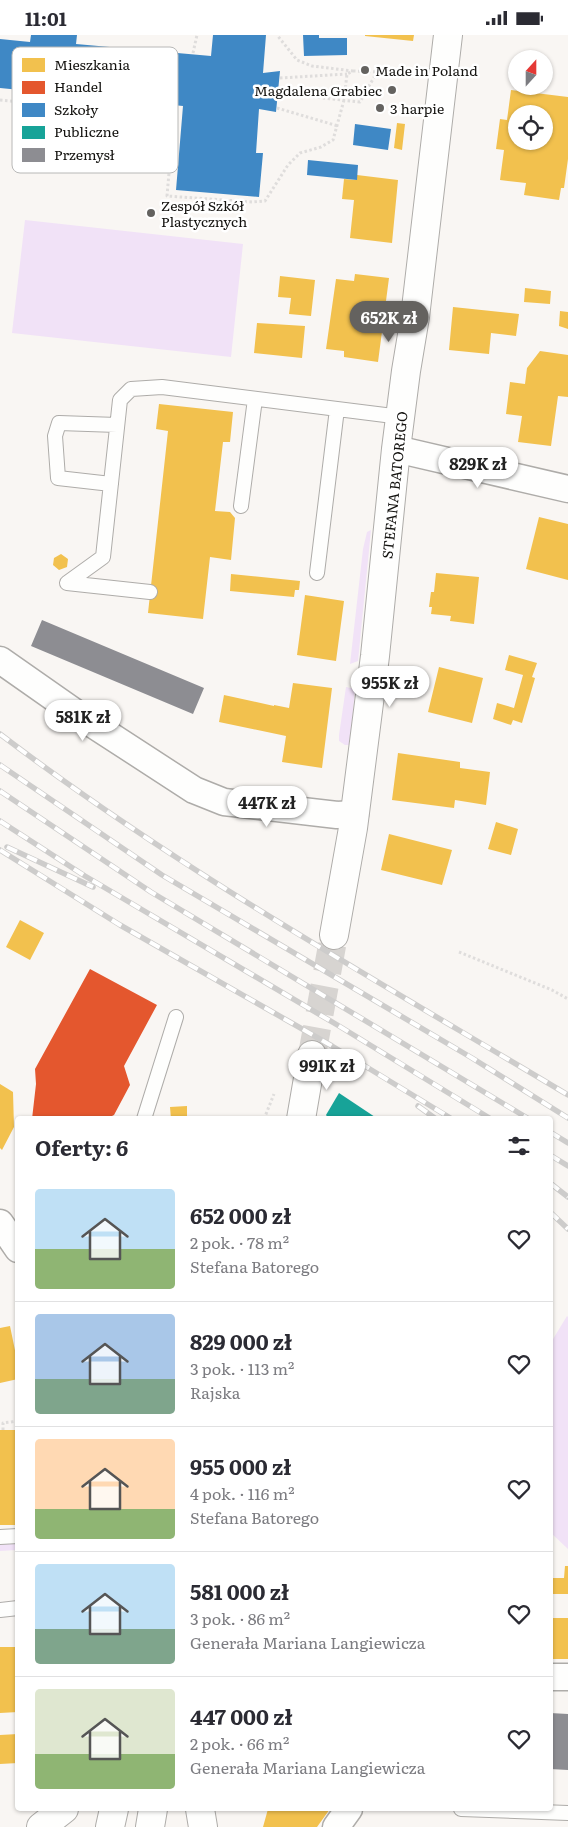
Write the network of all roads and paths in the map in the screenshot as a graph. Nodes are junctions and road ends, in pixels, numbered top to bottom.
1 (197, 35) edge
2 (277, 35) edge
3 (448, 35) edge
4 (193, 53) dead end
5 (353, 71) junction
6 (377, 72) junction
7 (347, 74) junction
8 (411, 74) dead end
9 (280, 78) dead end
10 (278, 93) dead end
11 (344, 100) junction
12 (277, 108) dead end
13 (338, 126) junction
14 (169, 173) edge
15 (254, 399) junction
16 (337, 409) junction
17 (401, 417) junction
18 (117, 425) junction
19 (396, 449) junction
20 (111, 484) junction
21 (568, 489) edge
22 (241, 506) dead end
23 (317, 573) dead end
24 (150, 592) dead end
25 (0, 659) edge
26 (355, 814) junction
27 (334, 935) tunnel mouth
28 (459, 952) dead end
29 (568, 999) edge
30 (176, 1017) dead end
31 (312, 1055) tunnel mouth
32 (274, 1093) dead end
33 (145, 1116) edge
34 (265, 1116) edge
35 (302, 1116) edge
36 (0, 1223) edge
37 (15, 1245) edge
38 (15, 1421) edge
39 (2, 1423) edge
40 (3, 1430) dead end
41 (15, 1536) edge
42 (0, 1537) edge
43 (15, 1608) edge
44 (0, 1611) edge
45 (553, 1677) edge
46 (568, 1677) edge
47 (61, 1811) edge
48 (114, 1811) edge
49 (153, 1811) edge
50 (200, 1811) edge
51 (348, 1811) edge
52 (514, 1811) edge
53 (568, 1813) edge
54 (41, 1827) edge
55 (110, 1827) edge
56 (150, 1827) edge
57 (203, 1827) edge
58 (336, 1827) edge

1 - 4 path
2 - 5 path
3 - 17 street, STEFANA BATOREGO
5 - 6 path
5 - 7 path
6 - 8 path
6 - 11 path
7 - 9 path
7 - 11 path
10 - 11 path
11 - 13 path
12 - 13 path
13 - 14 path
15 - 16 lane
15 - 18 lane
15 - 22 lane
16 - 17 lane
16 - 23 lane
17 - 19 street, STEFANA BATOREGO
18 - 20 lane
18 - 20 lane
19 - 21 street
19 - 26 street, STEFANA BATOREGO
20 - 24 lane
25 - 26 street
26 - 27 street, STEFANA BATOREGO
28 - 29 path
30 - 33 lane
31 - 35 street
32 - 34 path
36 - 37 street
38 - 39 path
39 - 40 path
41 - 42 lane
43 - 44 lane
45 - 46 street
47 - 54 street
48 - 55 street
49 - 56 street
50 - 57 street
51 - 58 street
52 - 53 lane

